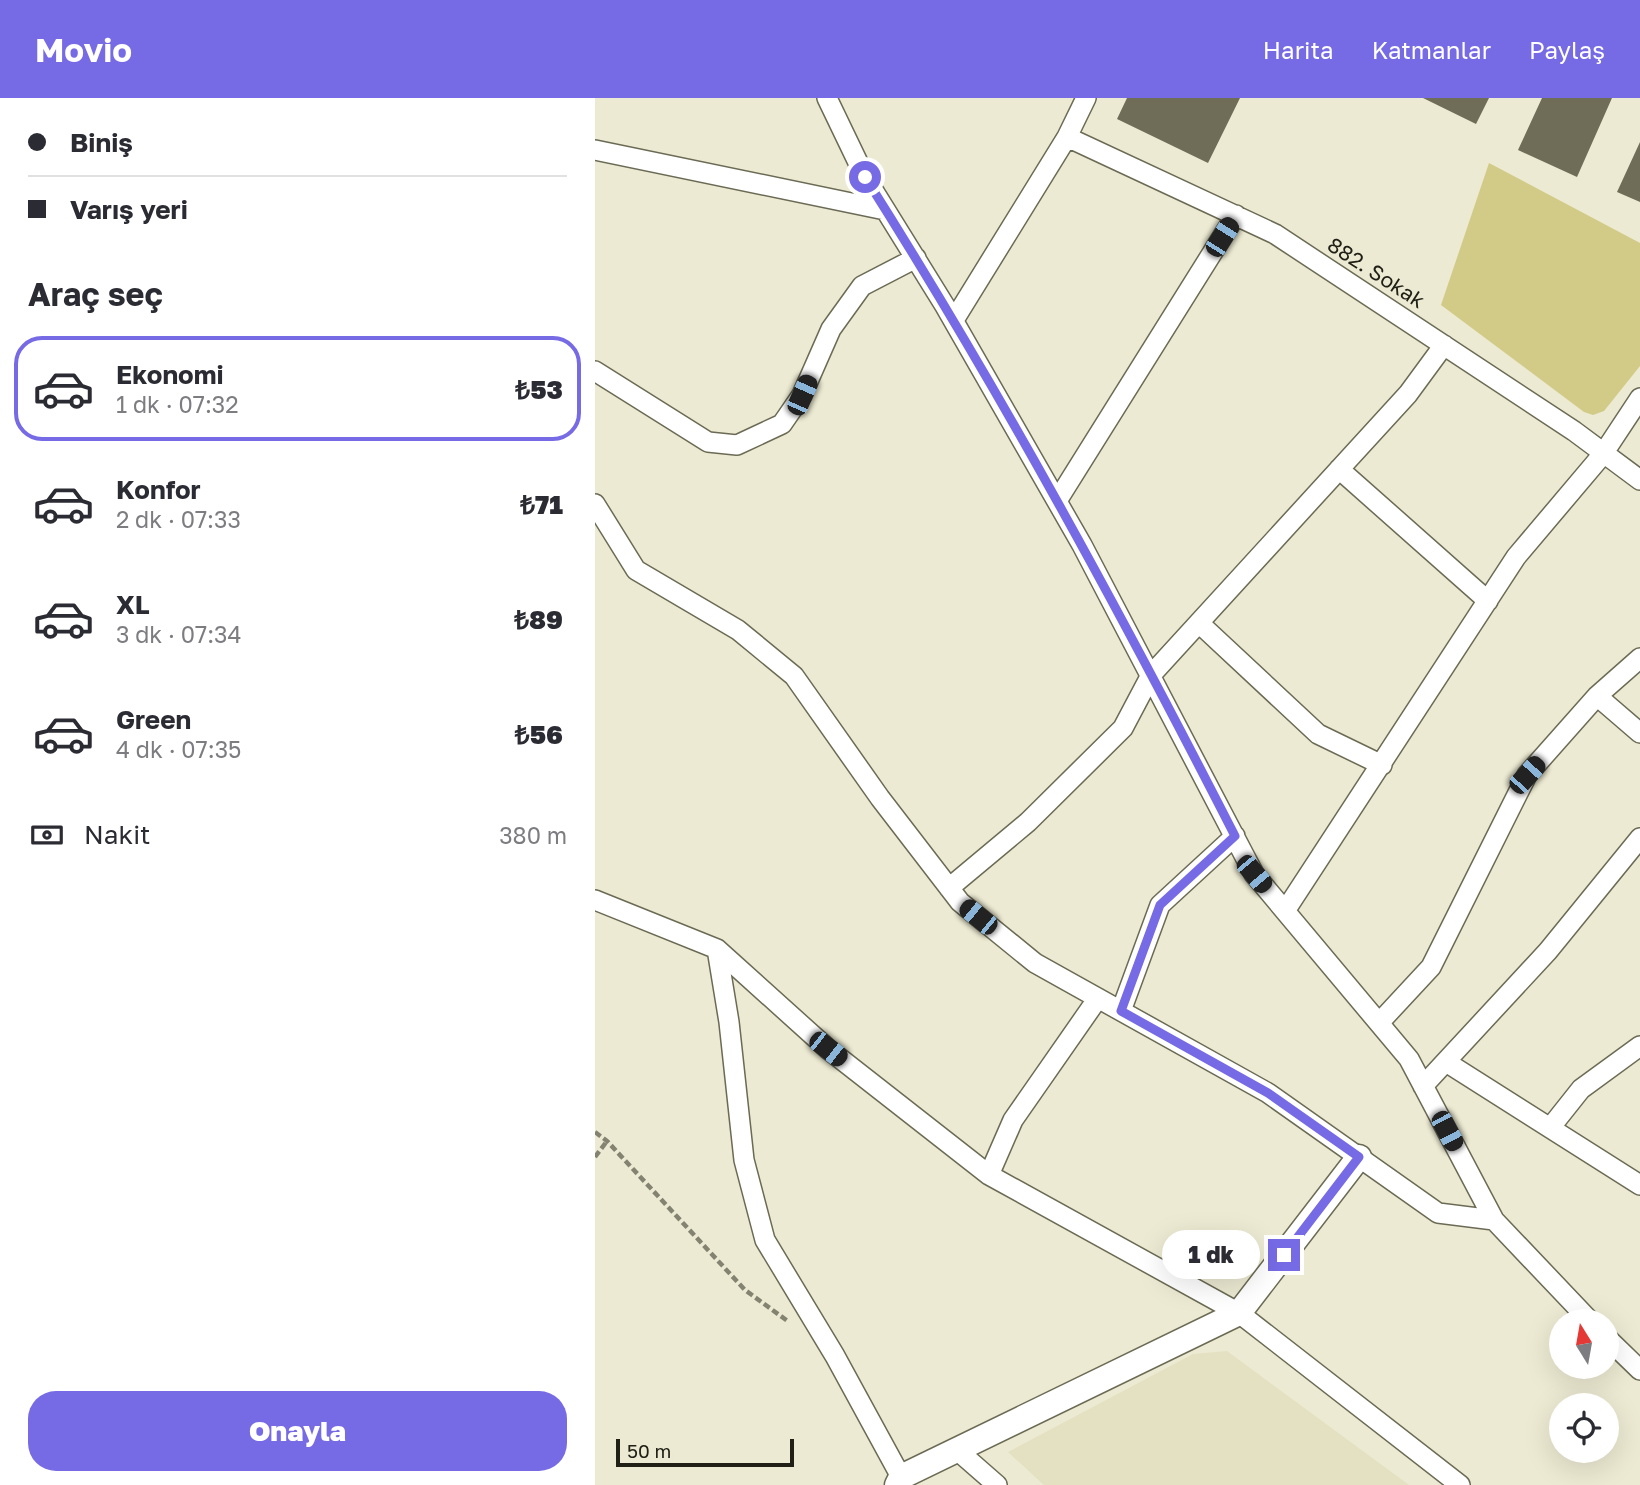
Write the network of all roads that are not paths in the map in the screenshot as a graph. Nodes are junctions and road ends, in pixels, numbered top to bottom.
1 (827, 98) edge
2 (1086, 98) edge
3 (1067, 137) junction
4 (595, 150) edge
5 (885, 210) junction
6 (1236, 215) junction
7 (916, 258) junction
8 (954, 320) junction
9 (1444, 345) junction
10 (595, 371) edge
11 (1640, 398) edge
12 (1604, 454) junction
13 (1339, 469) junction
14 (1640, 480) edge
15 (1058, 501) junction
16 (595, 504) edge
17 (1488, 601) junction
18 (1199, 623) junction
19 (1640, 658) edge
20 (1151, 675) junction
21 (1597, 696) junction
22 (1640, 733) edge
23 (1381, 765) junction
24 (1235, 836) junction
25 (1640, 838) edge
26 (949, 888) junction
27 (595, 900) edge
28 (1285, 911) junction
29 (717, 949) junction
30 (1098, 998) junction
31 (1121, 1011) junction
32 (1379, 1023) junction
33 (1640, 1045) edge
34 (1446, 1062) junction
35 (1423, 1086) junction
36 (1550, 1128) junction
37 (1359, 1157) junction
38 (989, 1175) junction
39 (1640, 1185) edge
40 (1495, 1220) junction
41 (1579, 1309) edge
42 (1239, 1314) junction
43 (1619, 1350) edge
44 (1640, 1370) edge
45 (957, 1450) junction
46 (899, 1481) edge
47 (997, 1485) edge
48 (1460, 1485) edge

1 - 5 street
2 - 3 street
3 - 6 street, 882. Sokak
3 - 8 street
4 - 5 street
5 - 7 street
6 - 9 street, 882. Sokak
6 - 15 street
7 - 8 street
7 - 10 street
8 - 15 street
9 - 12 street, 882. Sokak
9 - 13 street
11 - 12 street
12 - 14 street, 882. Sokak
12 - 17 street
13 - 17 street
13 - 18 street
15 - 20 street
16 - 26 street
17 - 23 street
18 - 20 street
18 - 23 street
19 - 21 street
20 - 24 street
20 - 26 street
21 - 22 street
21 - 32 street
23 - 28 street
24 - 28 street
24 - 31 street
25 - 34 street
26 - 30 street
27 - 29 street
28 - 32 street
29 - 38 street
29 - 46 street
30 - 31 street
30 - 38 street
31 - 37 street
32 - 35 street
33 - 36 street
34 - 35 street
34 - 36 street
35 - 40 street
36 - 39 street
37 - 40 street
37 - 42 street
38 - 42 street
40 - 41 street
42 - 45 street
42 - 48 street
43 - 44 street
45 - 46 street
45 - 47 street

